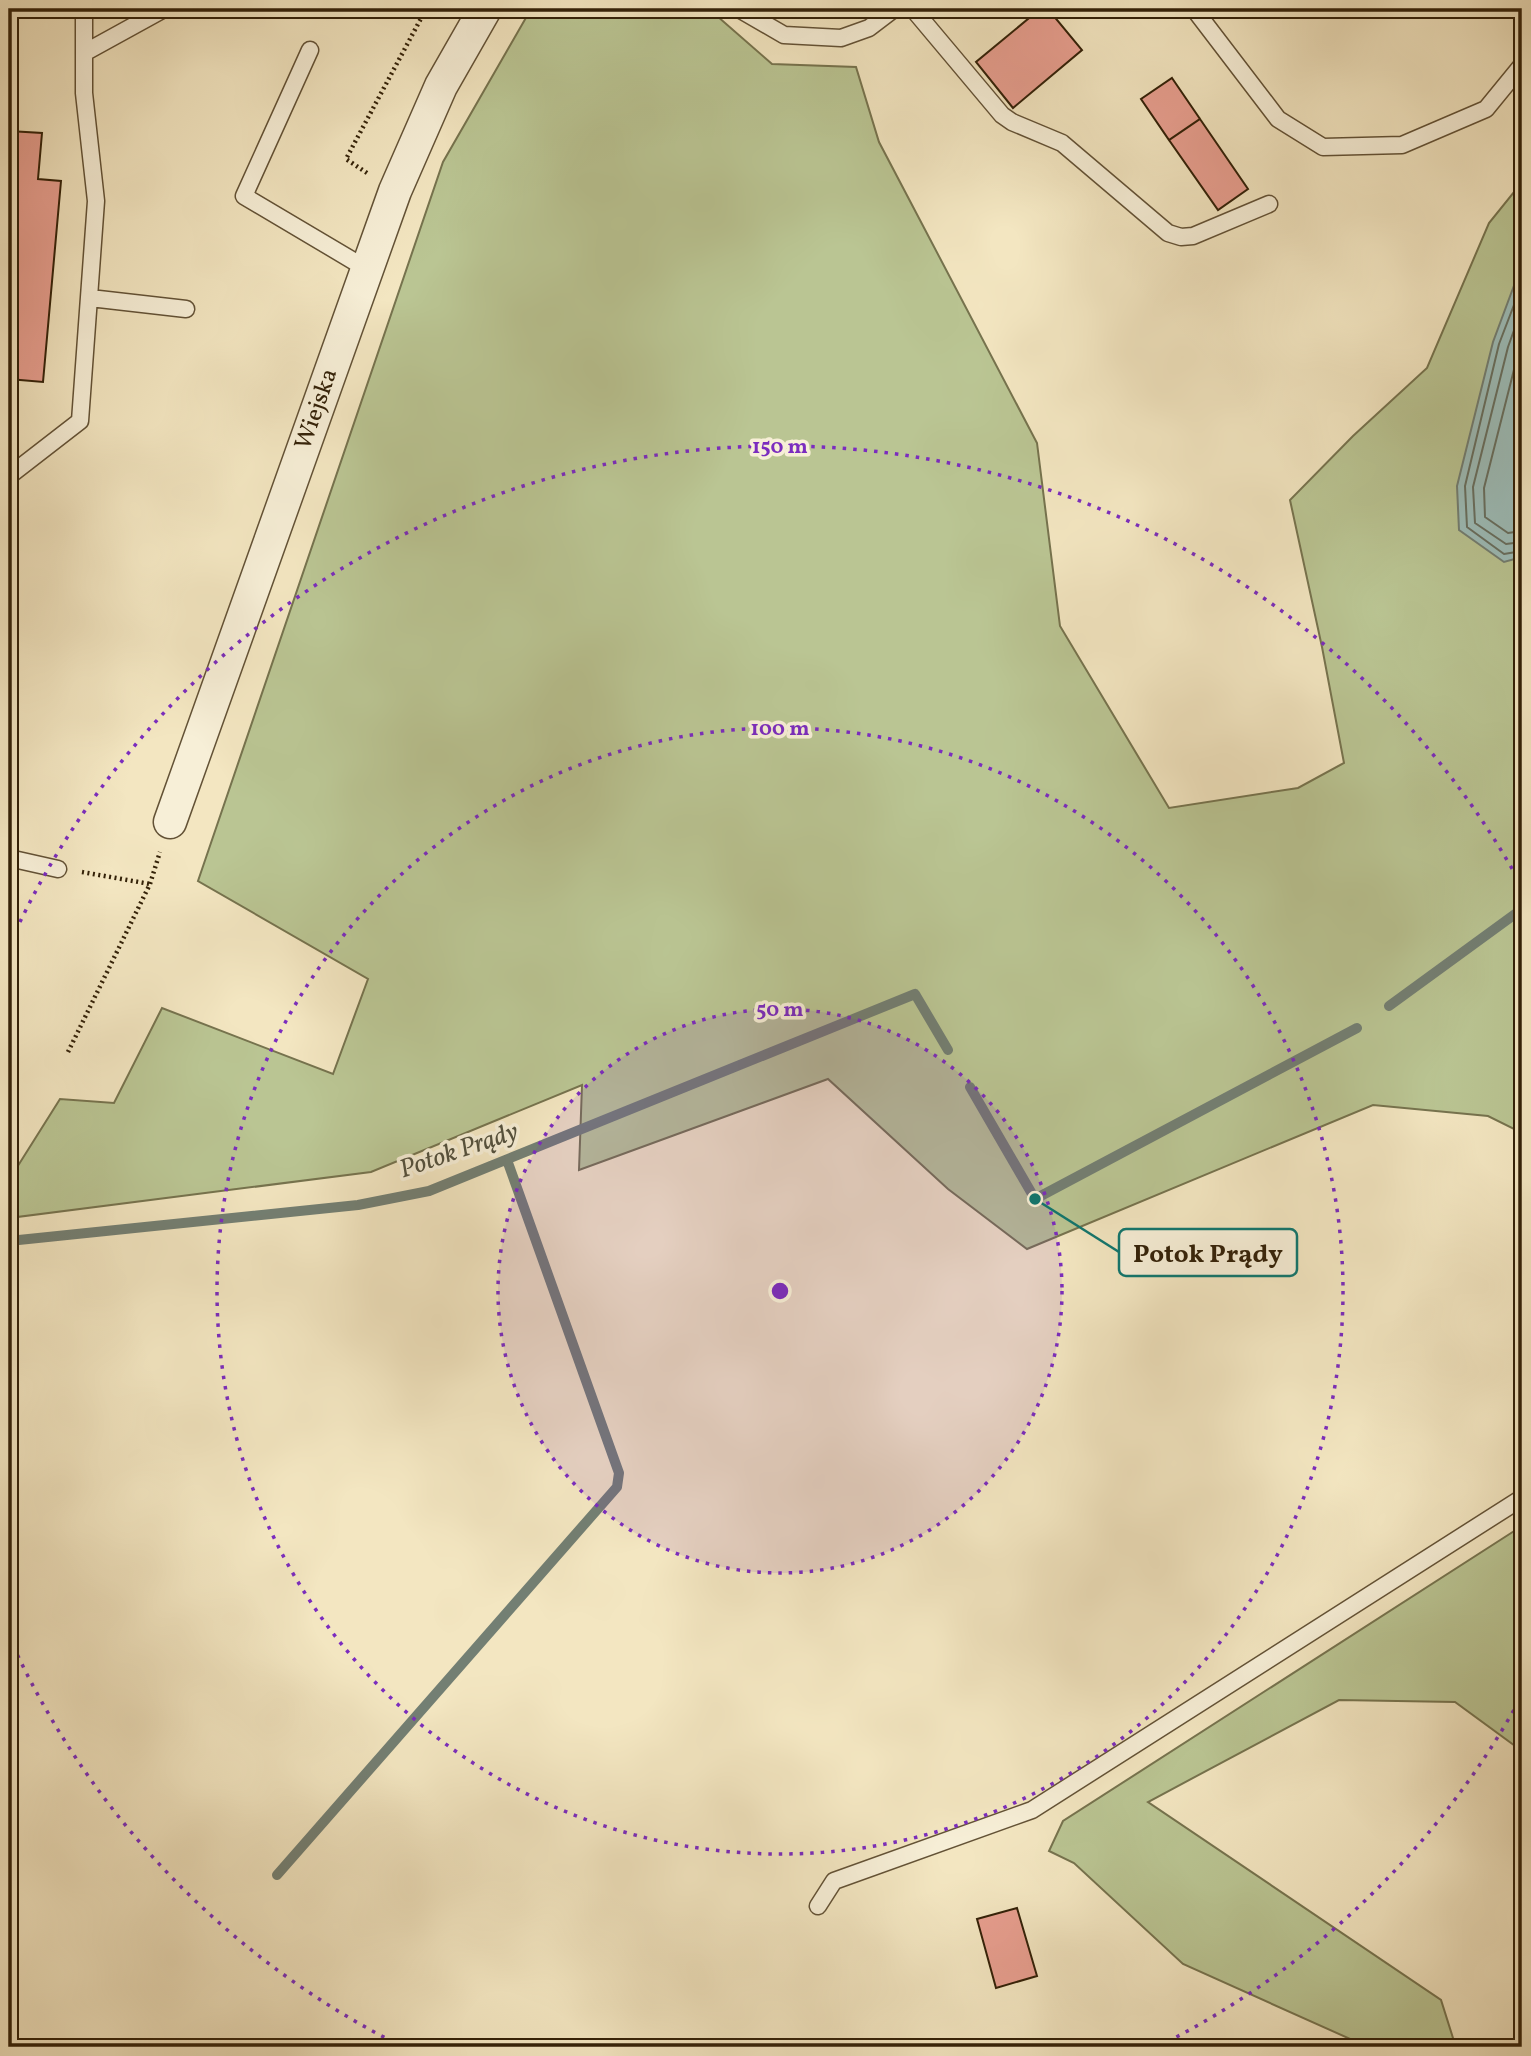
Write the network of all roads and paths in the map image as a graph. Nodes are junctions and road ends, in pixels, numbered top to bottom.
1 (84, 9) edge
2 (164, 9) edge
3 (426, 9) edge
4 (485, 9) edge
5 (739, 9) edge
6 (894, 9) edge
7 (913, 9) edge
8 (1194, 9) edge
9 (310, 50) dead end
10 (84, 53) junction
11 (1522, 65) edge
12 (395, 191) junction
13 (1269, 204) dead end
14 (367, 269) junction
15 (89, 298) junction
16 (186, 309) dead end
17 (9, 476) edge
18 (170, 822) joint
19 (9, 858) edge
20 (58, 869) joint
21 (150, 884) junction
22 (68, 1052) dead end
23 (1522, 1498) edge
24 (818, 1906) dead end

1 - 10 lane
2 - 10 lane
3 - 12 path
4 - 12 street, Wiejska
5 - 6 lane
7 - 13 lane
8 - 11 lane
9 - 14 lane
10 - 15 lane
12 - 14 street, Wiejska
14 - 18 street, Wiejska
15 - 16 lane
15 - 17 lane
18 - 21 path
19 - 20 lane
20 - 21 path
21 - 22 path
23 - 24 lane

